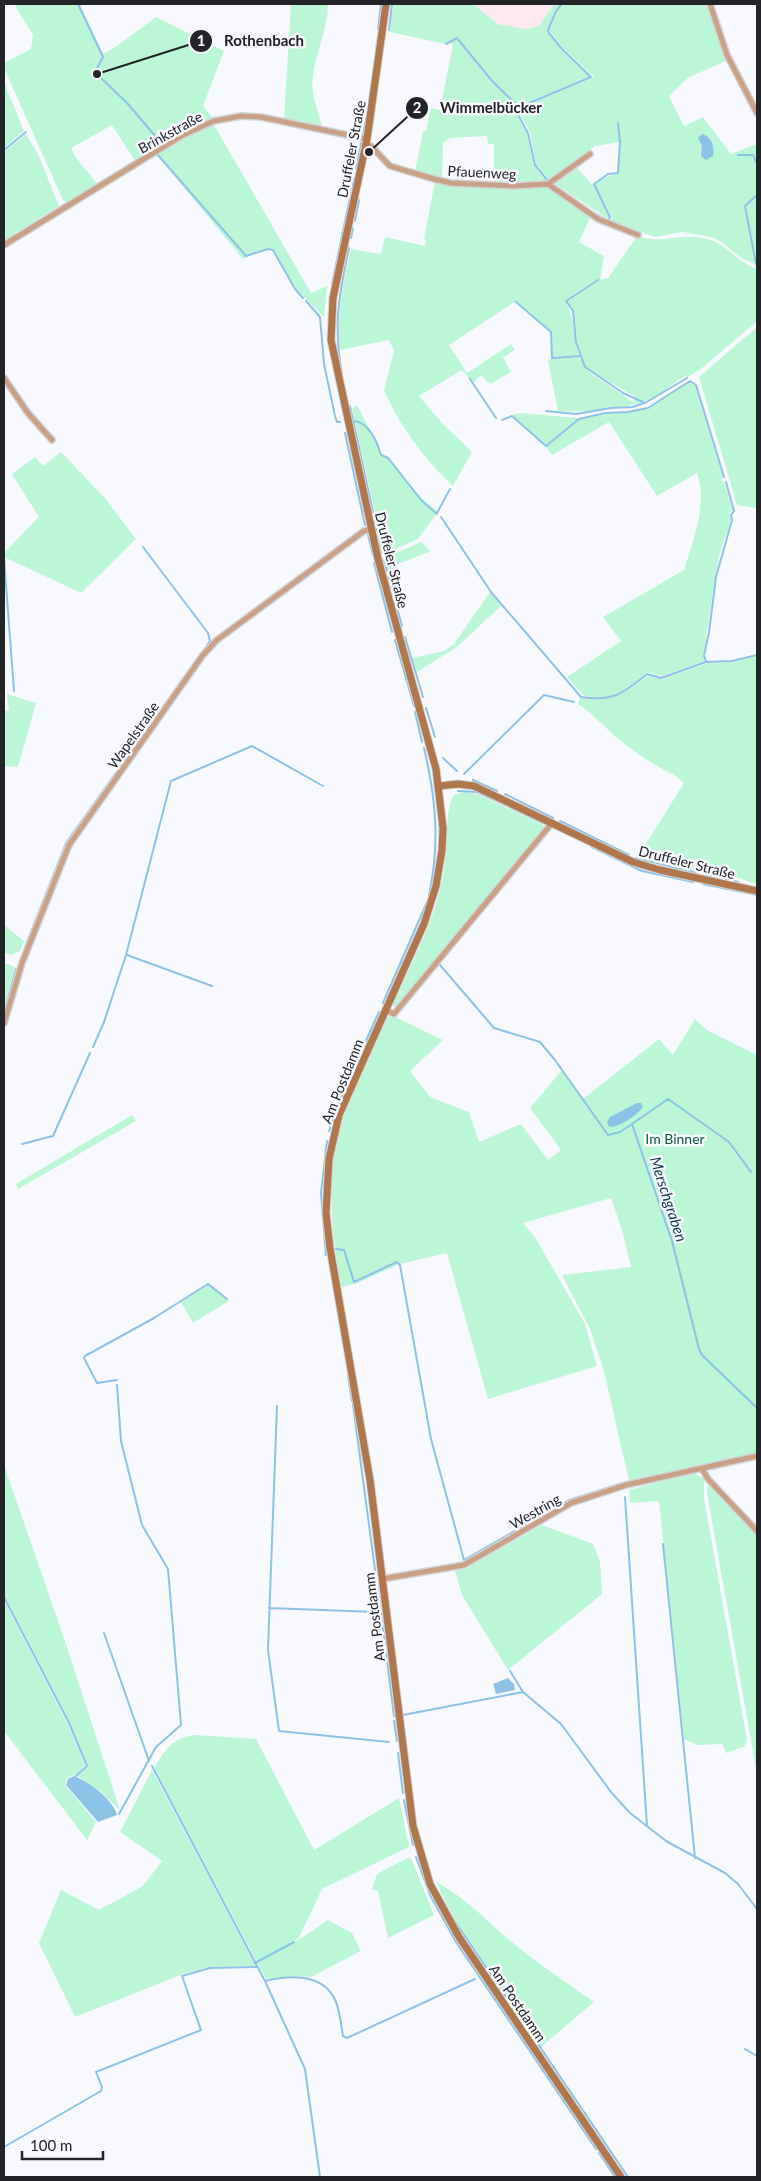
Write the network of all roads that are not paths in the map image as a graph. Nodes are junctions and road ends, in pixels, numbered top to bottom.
1 (386, 4) edge
2 (710, 4) edge
3 (757, 113) edge
4 (366, 142) junction
5 (590, 154) dead end
6 (548, 184) junction
7 (638, 235) dead end
8 (4, 245) edge
9 (4, 378) edge
10 (52, 440) dead end
11 (371, 528) junction
12 (439, 786) junction
13 (552, 823) junction
14 (757, 891) edge
15 (386, 1010) junction
16 (4, 1023) edge
17 (757, 1456) edge
18 (702, 1469) junction
19 (757, 1531) edge
20 (382, 1579) junction
21 (621, 2177) edge

1 - 4 street, Druffeler Straße
2 - 3 street
4 - 6 street, Pfauenweg
4 - 8 street, Brinkstraße
4 - 11 street, Druffeler Straße
5 - 6 street
6 - 7 street
9 - 10 street
11 - 12 street, Druffeler Straße
11 - 16 street, Wapelstraße
12 - 13 street, Druffeler Straße
12 - 15 street, Am Postdamm
13 - 14 street, Druffeler Straße
13 - 15 street
15 - 20 street, Am Postdamm
17 - 18 street, Westring
18 - 19 street
18 - 20 street, Westring
20 - 21 street, Am Postdamm

